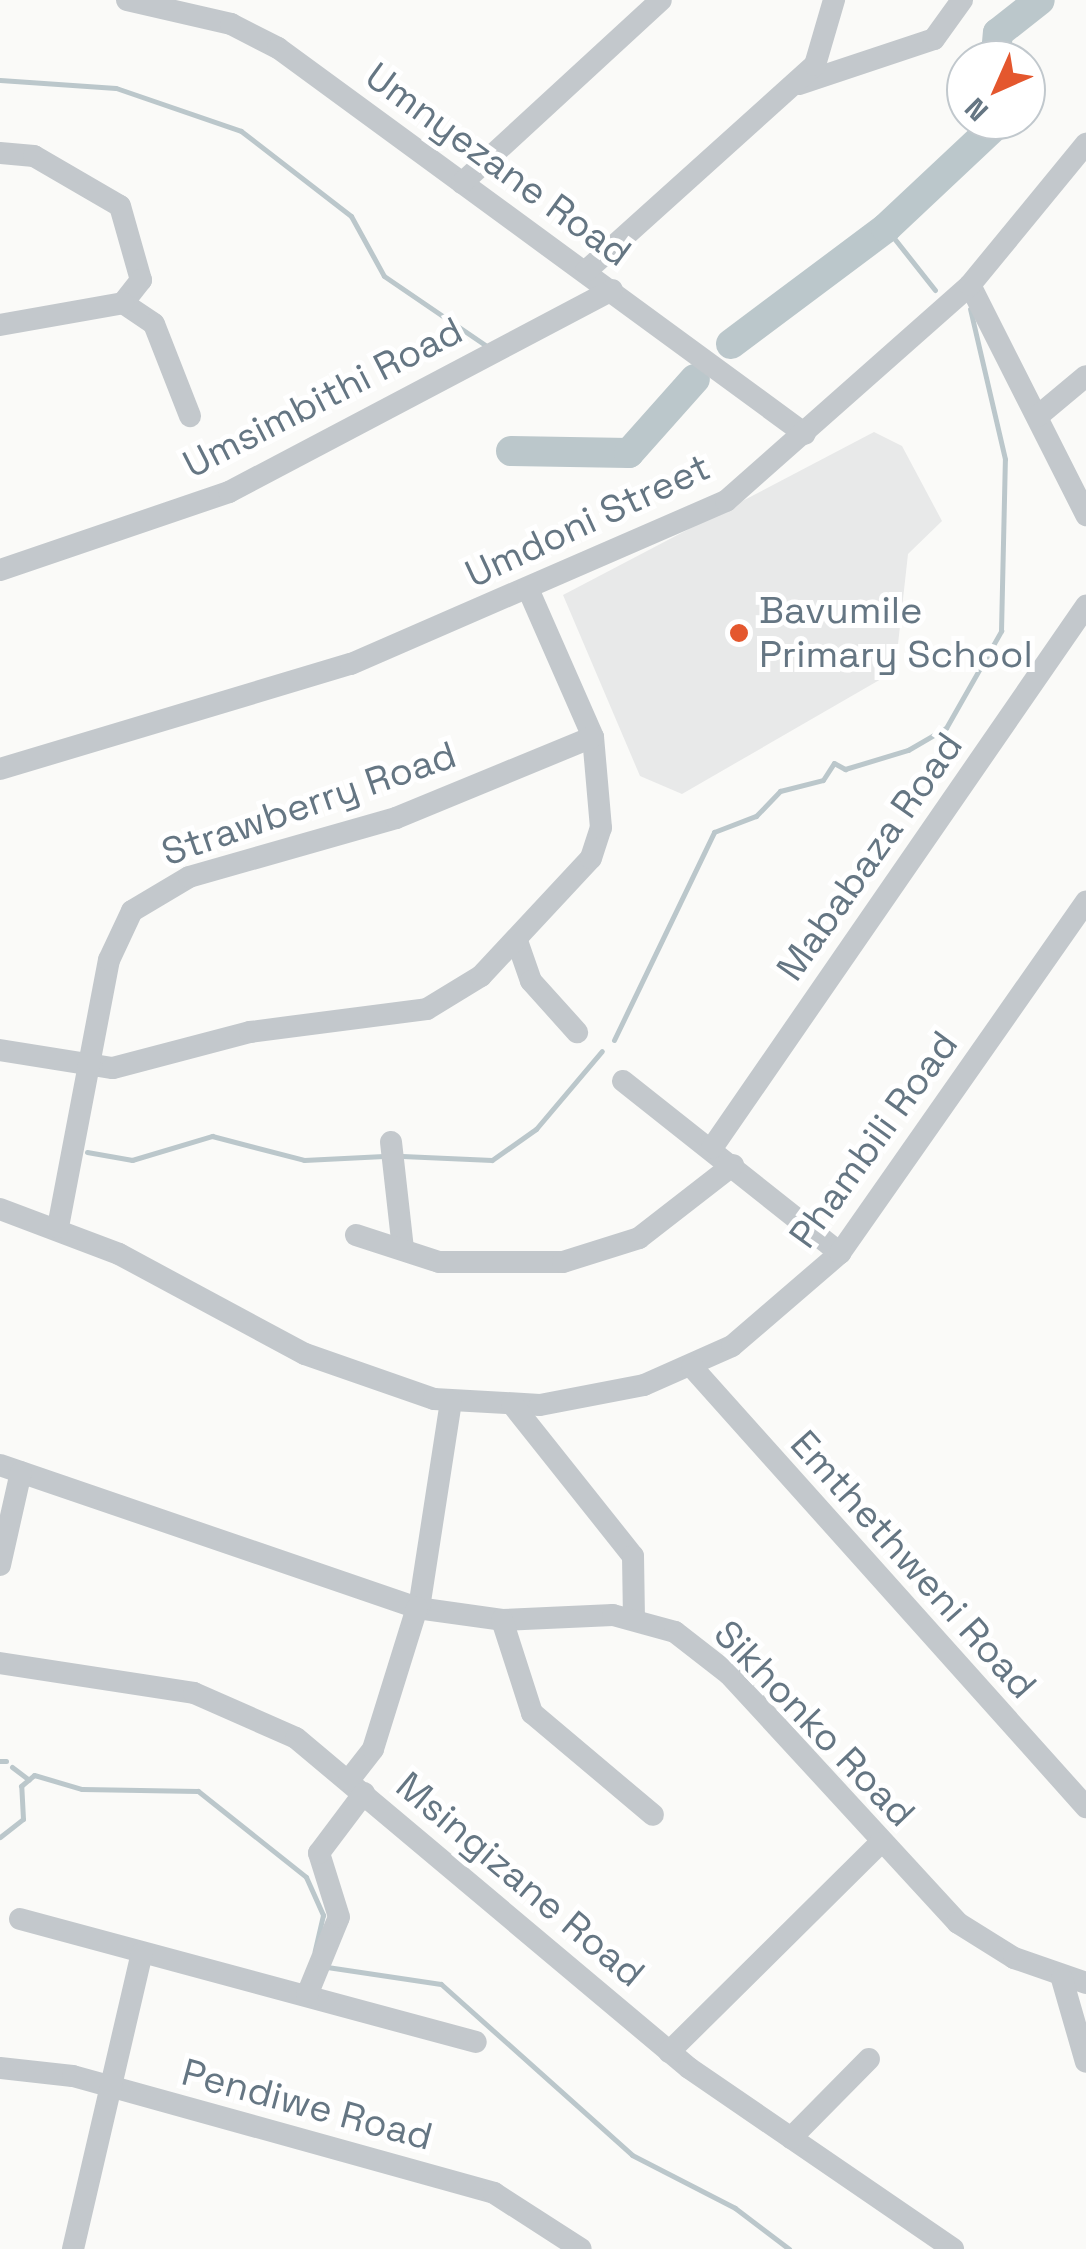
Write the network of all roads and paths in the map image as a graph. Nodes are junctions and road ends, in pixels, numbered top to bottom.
1 (127, 0) edge
2 (661, 0) edge
3 (834, 0) edge
4 (962, 0) edge
5 (792, 86) junction
6 (1086, 144) edge
7 (0, 153) edge
8 (462, 183) junction
9 (586, 272) junction
10 (970, 285) junction
11 (612, 290) junction
12 (123, 303) junction
13 (0, 325) edge
14 (1086, 376) edge
15 (190, 416) dead end
16 (1038, 416) junction
17 (804, 434) junction
18 (1086, 515) edge
19 (0, 570) edge
20 (528, 590) junction
21 (1086, 606) edge
22 (593, 736) junction
23 (0, 769) edge
24 (1086, 902) edge
25 (517, 941) junction
26 (577, 1032) dead end
27 (0, 1050) edge
28 (91, 1067) junction
29 (623, 1081) dead end
30 (391, 1142) dead end
31 (712, 1148) junction
32 (733, 1165) junction
33 (0, 1209) edge
34 (58, 1227) junction
35 (356, 1235) dead end
36 (403, 1249) junction
37 (840, 1253) junction
38 (692, 1367) junction
39 (452, 1401) junction
40 (512, 1404) junction
41 (10, 1468) edge
42 (0, 1564) edge
43 (418, 1608) junction
44 (634, 1618) junction
45 (502, 1620) junction
46 (0, 1663) edge
47 (357, 1787) junction
48 (1086, 1807) edge
49 (653, 1814) dead end
50 (880, 1844) junction
51 (20, 1918) dead end
52 (142, 1952) junction
53 (1062, 1979) junction
54 (1086, 1983) edge
55 (312, 1989) junction
56 (476, 2042) dead end
57 (669, 2052) junction
58 (868, 2059) dead end
59 (1086, 2062) edge
60 (0, 2068) edge
61 (108, 2087) junction
62 (791, 2138) junction
63 (79, 2248) edge
64 (581, 2249) edge
65 (952, 2249) edge

1 - 8 street, Umnyezane Road
2 - 8 street
3 - 5 street
4 - 5 street
5 - 9 street
6 - 10 street, Umdoni Street
7 - 12 street
8 - 9 street, Umnyezane Road
9 - 11 street, Umnyezane Road
10 - 16 street
10 - 17 street, Umdoni Street
11 - 17 street, Umnyezane Road
11 - 19 street, Umsimbithi Road
12 - 13 street
12 - 15 street
14 - 16 street
16 - 18 street
17 - 20 street, Umdoni Street
20 - 22 street
20 - 23 street, Umdoni Street
21 - 31 street, Mababaza Road
22 - 25 street
22 - 28 street, Strawberry Road
24 - 37 street, Phambili Road
25 - 26 street
25 - 28 street
27 - 28 street
28 - 34 street, Strawberry Road
29 - 31 street
30 - 36 street
31 - 32 street
32 - 36 street
32 - 37 street
33 - 34 street, Phambili Road
34 - 39 street, Phambili Road
35 - 36 street
37 - 38 street, Phambili Road
38 - 40 street, Phambili Road
38 - 48 street, Emthethweni Road
39 - 40 street, Phambili Road
39 - 43 street
40 - 44 street
41 - 42 street
41 - 43 street, Sikhonko Road
43 - 45 street, Sikhonko Road
43 - 47 street
44 - 45 street, Sikhonko Road
44 - 50 street, Sikhonko Road
45 - 49 street
46 - 47 street, Msingizane Road
47 - 55 street
47 - 57 street, Msingizane Road
50 - 53 street, Sikhonko Road
50 - 57 street
51 - 52 street
52 - 55 street
52 - 61 street
53 - 54 street, Sikhonko Road
53 - 59 street
55 - 56 street
57 - 62 street, Msingizane Road
58 - 62 street
60 - 61 street, Pendiwe Road
61 - 63 street
61 - 64 street, Pendiwe Road
62 - 65 street, Msingizane Road

